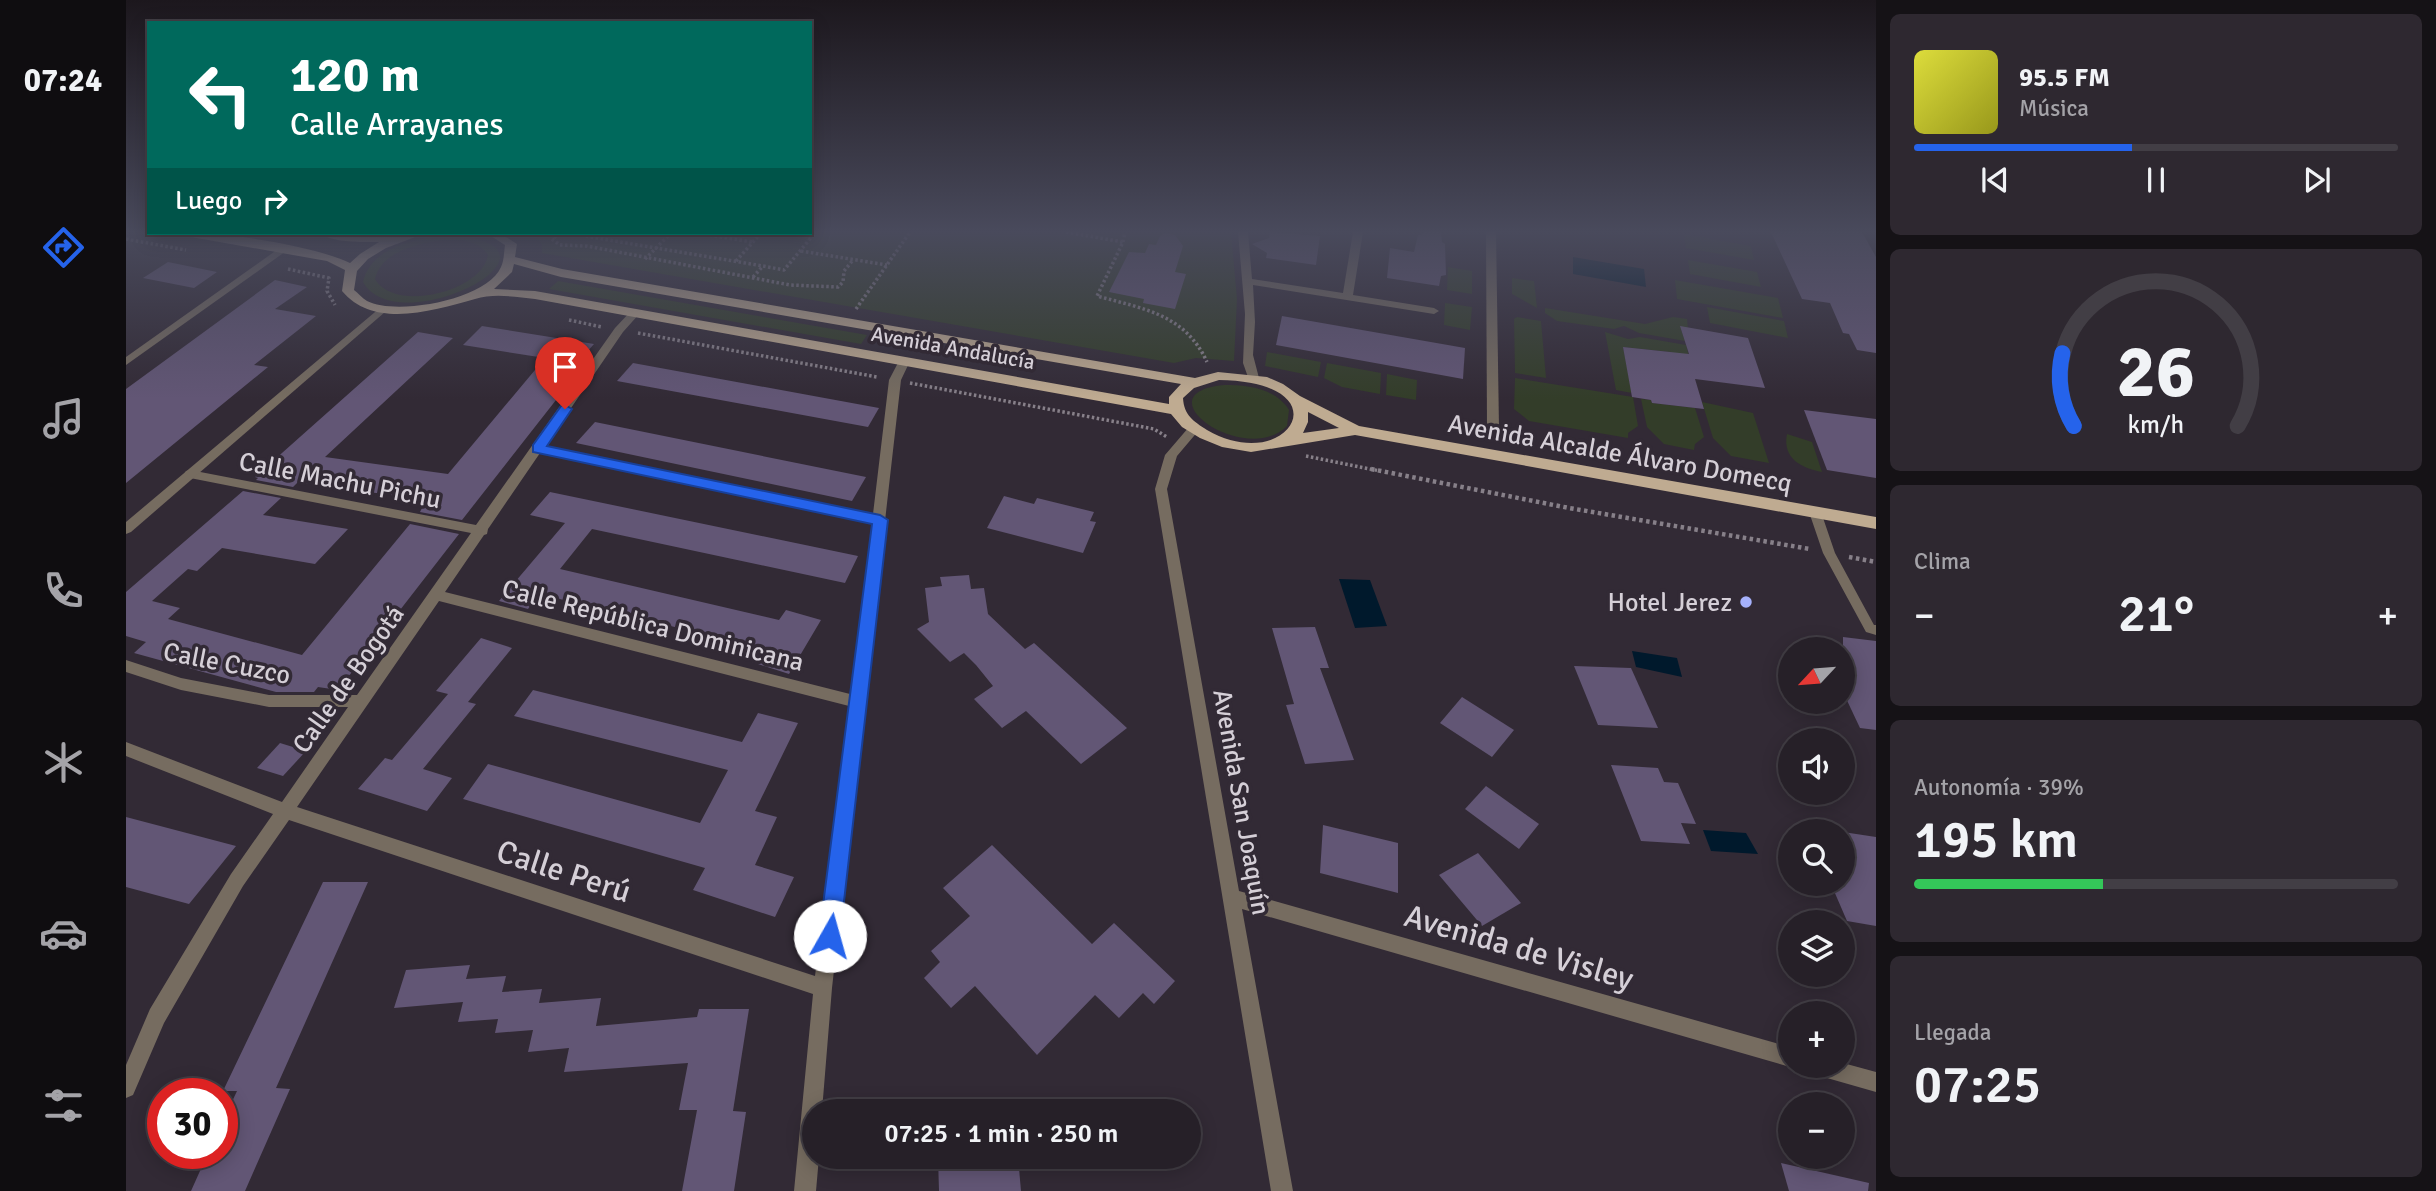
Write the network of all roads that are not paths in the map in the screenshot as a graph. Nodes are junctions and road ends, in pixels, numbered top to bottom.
1 (230, 288) edge
2 (347, 288) edge
3 (488, 288) edge
4 (646, 288) edge
5 (1247, 288) edge
6 (1289, 288) edge
7 (1349, 288) edge
8 (1492, 288) edge
9 (472, 295) junction
10 (1348, 297) junction
11 (381, 310) junction
12 (1434, 311) dead end
13 (635, 313) junction
14 (904, 361) junction
15 (126, 362) edge
16 (1253, 378) junction
17 (1192, 382) junction
18 (1292, 397) junction
19 (1177, 410) junction
20 (1493, 428) dead end
21 (1193, 430) junction
22 (1355, 430) junction
23 (1287, 440) junction
24 (538, 449) junction
25 (190, 474) junction
26 (1815, 512) junction
27 (880, 520) junction
28 (1876, 523) edge
29 (126, 529) edge
30 (482, 531) junction
31 (436, 595) junction
32 (1876, 630) edge
33 (126, 666) edge
34 (362, 701) junction
35 (858, 702) junction
36 (126, 749) edge
37 (285, 811) junction
38 (1231, 897) junction
39 (823, 988) junction
40 (1778, 1054) edge
41 (1855, 1076) edge
42 (1876, 1082) edge
43 (126, 1088) edge
44 (805, 1191) edge
45 (1282, 1191) edge

1 - 15 street
2 - 11 main road
3 - 9 main road
4 - 17 main road, Avenida Andalucía
5 - 16 street
6 - 10 street
7 - 10 street
8 - 20 street
9 - 11 main road
9 - 13 main road, Avenida Andalucía
10 - 12 street
11 - 25 street
13 - 14 main road, Avenida Andalucía
13 - 24 street, Calle de Bogotá
14 - 19 main road, Avenida Andalucía
14 - 27 street
16 - 17 main road, Avenida Andalucía
16 - 18 main road, Avenida Alcalde Álvaro Domecq
17 - 19 main road
18 - 22 main road, Avenida Alcalde Álvaro Domecq
18 - 23 main road
19 - 21 main road
21 - 23 main road, Avenida Alcalde Álvaro Domecq
21 - 38 street, Avenida San Joaquín
22 - 23 main road, Avenida Alcalde Álvaro Domecq
22 - 26 main road, Avenida Alcalde Álvaro Domecq
24 - 27 street
24 - 30 street, Calle de Bogotá
25 - 29 street
25 - 30 street, Calle Machu Pichu
26 - 28 main road, Avenida Alcalde Álvaro Domecq
26 - 32 lane
27 - 35 street
30 - 31 street, Calle de Bogotá
31 - 34 street, Calle de Bogotá
31 - 35 street, Calle República Dominicana
33 - 34 street, Calle Cuzco
34 - 37 street, Calle de Bogotá
35 - 39 street
36 - 37 street, Calle Perú
37 - 39 street, Calle Perú
37 - 43 street, Calle de Bogotá
38 - 40 street, Avenida de Visley
38 - 45 street, Avenida San Joaquín
39 - 44 street
41 - 42 street

